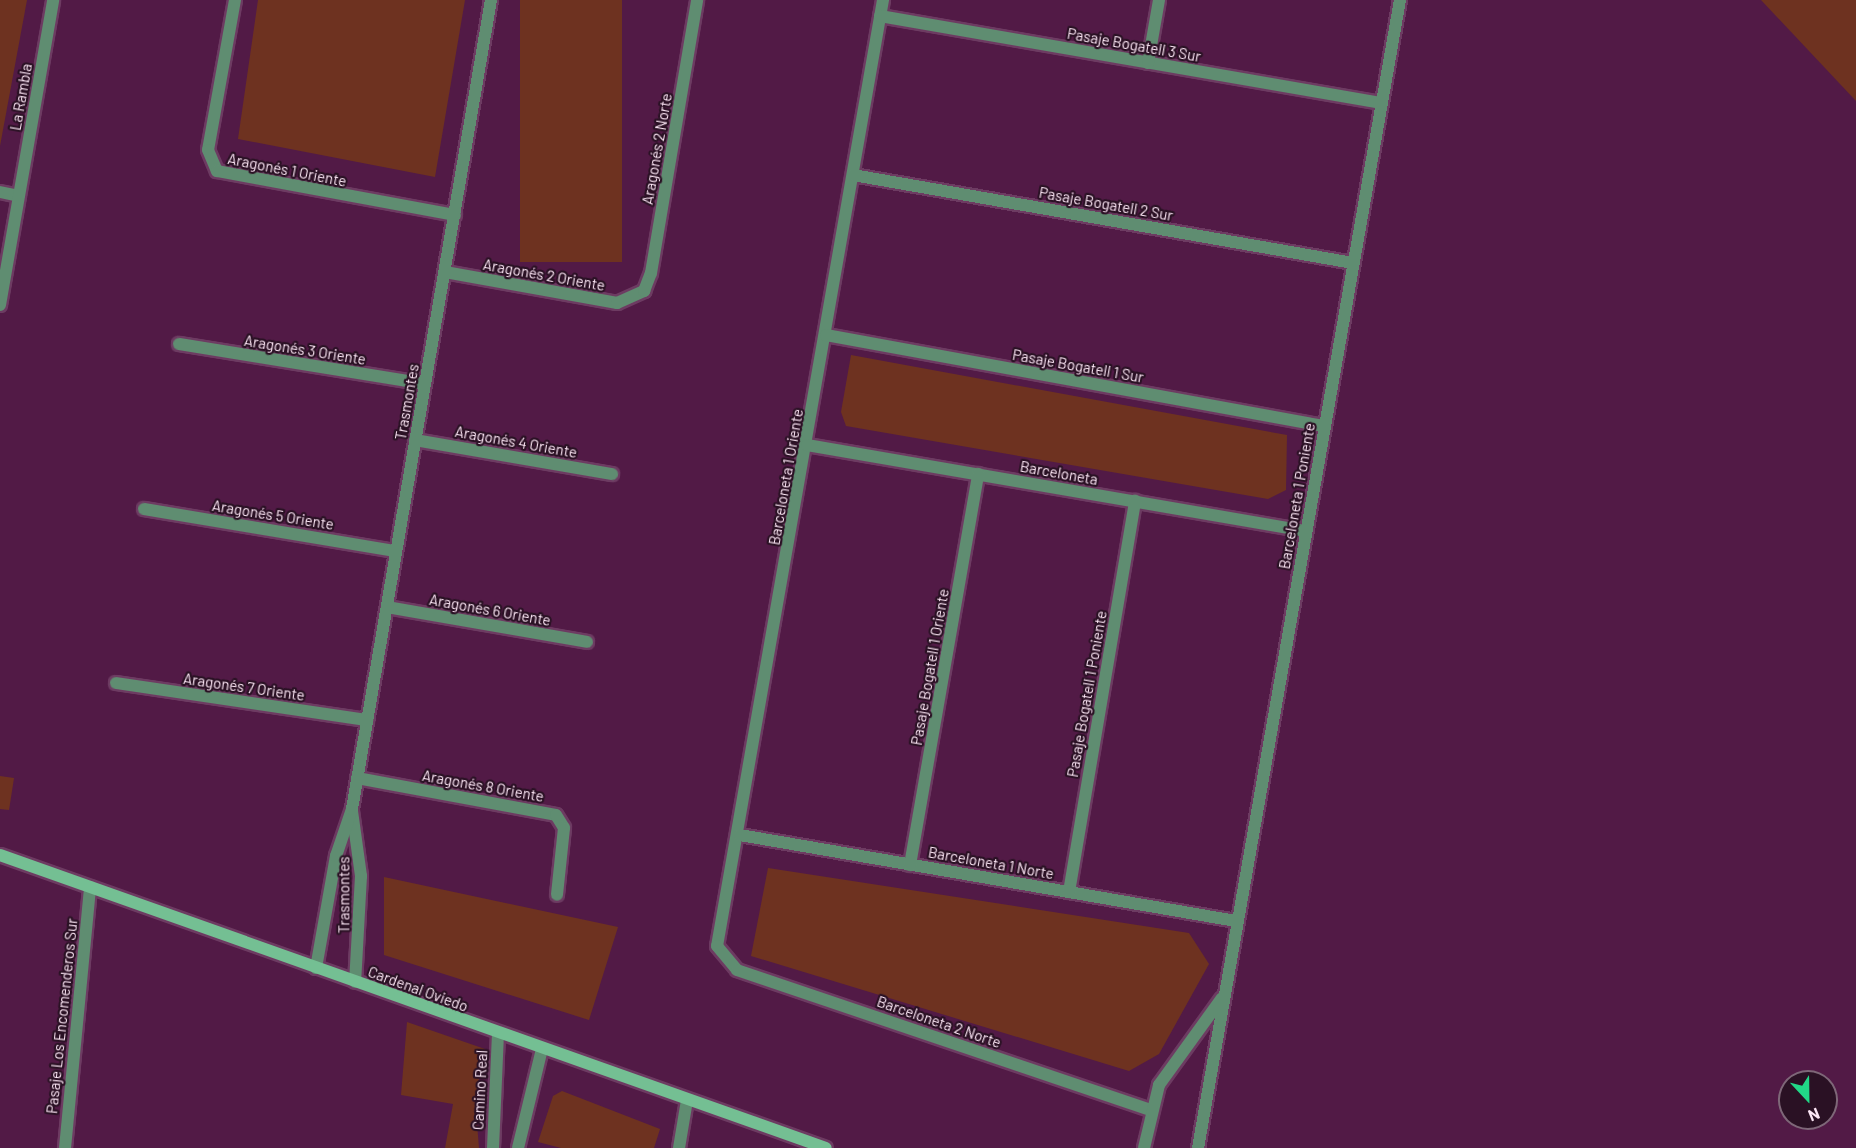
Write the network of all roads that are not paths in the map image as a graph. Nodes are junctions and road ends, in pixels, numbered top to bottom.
1 (53, 0) edge
2 (236, 0) edge
3 (491, 0) edge
4 (697, 0) edge
5 (883, 0) edge
6 (1159, 0) edge
7 (1400, 0) edge
8 (880, 16) junction
9 (1148, 63) junction
10 (1382, 104) junction
11 (853, 175) junction
12 (0, 192) edge
13 (19, 196) junction
14 (454, 215) junction
15 (1353, 263) junction
16 (445, 272) junction
17 (636, 297) joint
18 (0, 305) edge
19 (826, 335) junction
20 (179, 344) dead end
21 (425, 384) junction
22 (1324, 426) junction
23 (415, 440) junction
24 (807, 445) junction
25 (612, 474) dead end
26 (978, 474) junction
27 (1135, 501) junction
28 (144, 509) dead end
29 (1305, 531) junction
30 (396, 551) junction
31 (387, 607) junction
32 (587, 642) dead end
33 (116, 683) dead end
34 (367, 720) junction
35 (357, 778) junction
36 (352, 809) junction
37 (740, 835) junction
38 (0, 855) edge
39 (910, 865) junction
40 (90, 887) junction
41 (1069, 892) junction
42 (557, 896) dead end
43 (1236, 921) junction
44 (721, 957) joint
45 (316, 968) junction
46 (355, 982) junction
47 (1223, 997) junction
48 (498, 1034) junction
49 (542, 1049) junction
50 (687, 1100) junction
51 (1150, 1110) junction
52 (64, 1148) edge
53 (492, 1148) edge
54 (518, 1148) edge
55 (679, 1148) edge
56 (826, 1148) edge
57 (1144, 1148) edge
58 (1198, 1148) edge

1 - 13 street, La Rambla
2 - 14 street, Aragonés 1 Oriente
3 - 14 street, Trasmontes
4 - 17 street, Aragonés 2 Norte
5 - 8 street, Barceloneta 1 Oriente
6 - 9 street
7 - 10 street, Barceloneta 1 Poniente
8 - 9 street, Pasaje Bogatell 3 Sur
8 - 11 street, Barceloneta 1 Oriente
9 - 10 street, Pasaje Bogatell 3 Sur
10 - 15 street, Barceloneta 1 Poniente
11 - 15 street, Pasaje Bogatell 2 Sur
11 - 19 street, Barceloneta 1 Oriente
12 - 13 street
13 - 18 street, La Rambla
14 - 16 street, Trasmontes
15 - 22 street, Barceloneta 1 Poniente
16 - 17 street, Aragonés 2 Oriente
16 - 21 street, Trasmontes
19 - 22 street, Pasaje Bogatell 1 Sur
19 - 24 street, Barceloneta 1 Oriente
20 - 21 street, Aragonés 3 Oriente
21 - 23 street, Trasmontes
22 - 29 street, Barceloneta 1 Poniente
23 - 25 street, Aragonés 4 Oriente
23 - 30 street, Trasmontes
24 - 26 street, Barceloneta
24 - 37 street, Barceloneta 1 Oriente
26 - 27 street, Barceloneta
26 - 39 street, Pasaje Bogatell 1 Oriente
27 - 29 street, Barceloneta
27 - 41 street, Pasaje Bogatell 1 Poniente
28 - 30 street, Aragonés 5 Oriente
29 - 43 street, Barceloneta 1 Poniente
30 - 31 street, Trasmontes
31 - 32 street, Aragonés 6 Oriente
31 - 34 street, Trasmontes
33 - 34 street, Aragonés 7 Oriente
34 - 35 street, Trasmontes
35 - 36 street, Trasmontes
35 - 42 street, Aragonés 8 Oriente
36 - 45 street, Trasmontes
36 - 46 street, Trasmontes
37 - 39 street, Barceloneta 1 Norte
37 - 44 street, Barceloneta 1 Oriente
38 - 40 street, Cardenal Oviedo
39 - 41 street, Barceloneta 1 Norte
40 - 45 street, Cardenal Oviedo
40 - 52 street, Pasaje Los Encomenderos Sur
41 - 43 street, Barceloneta 1 Norte
43 - 47 street, Barceloneta 1 Poniente
44 - 51 street, Barceloneta 2 Norte
45 - 46 street, Cardenal Oviedo
46 - 48 street, Cardenal Oviedo
47 - 51 street, Barceloneta 1 Poniente
47 - 58 street, Barceloneta 1 Poniente
48 - 49 street, Cardenal Oviedo
48 - 53 street, Camino Real
49 - 50 street, Cardenal Oviedo
49 - 54 street
50 - 55 street
50 - 56 street, Cardenal Oviedo
51 - 57 street, Barceloneta 1 Poniente

